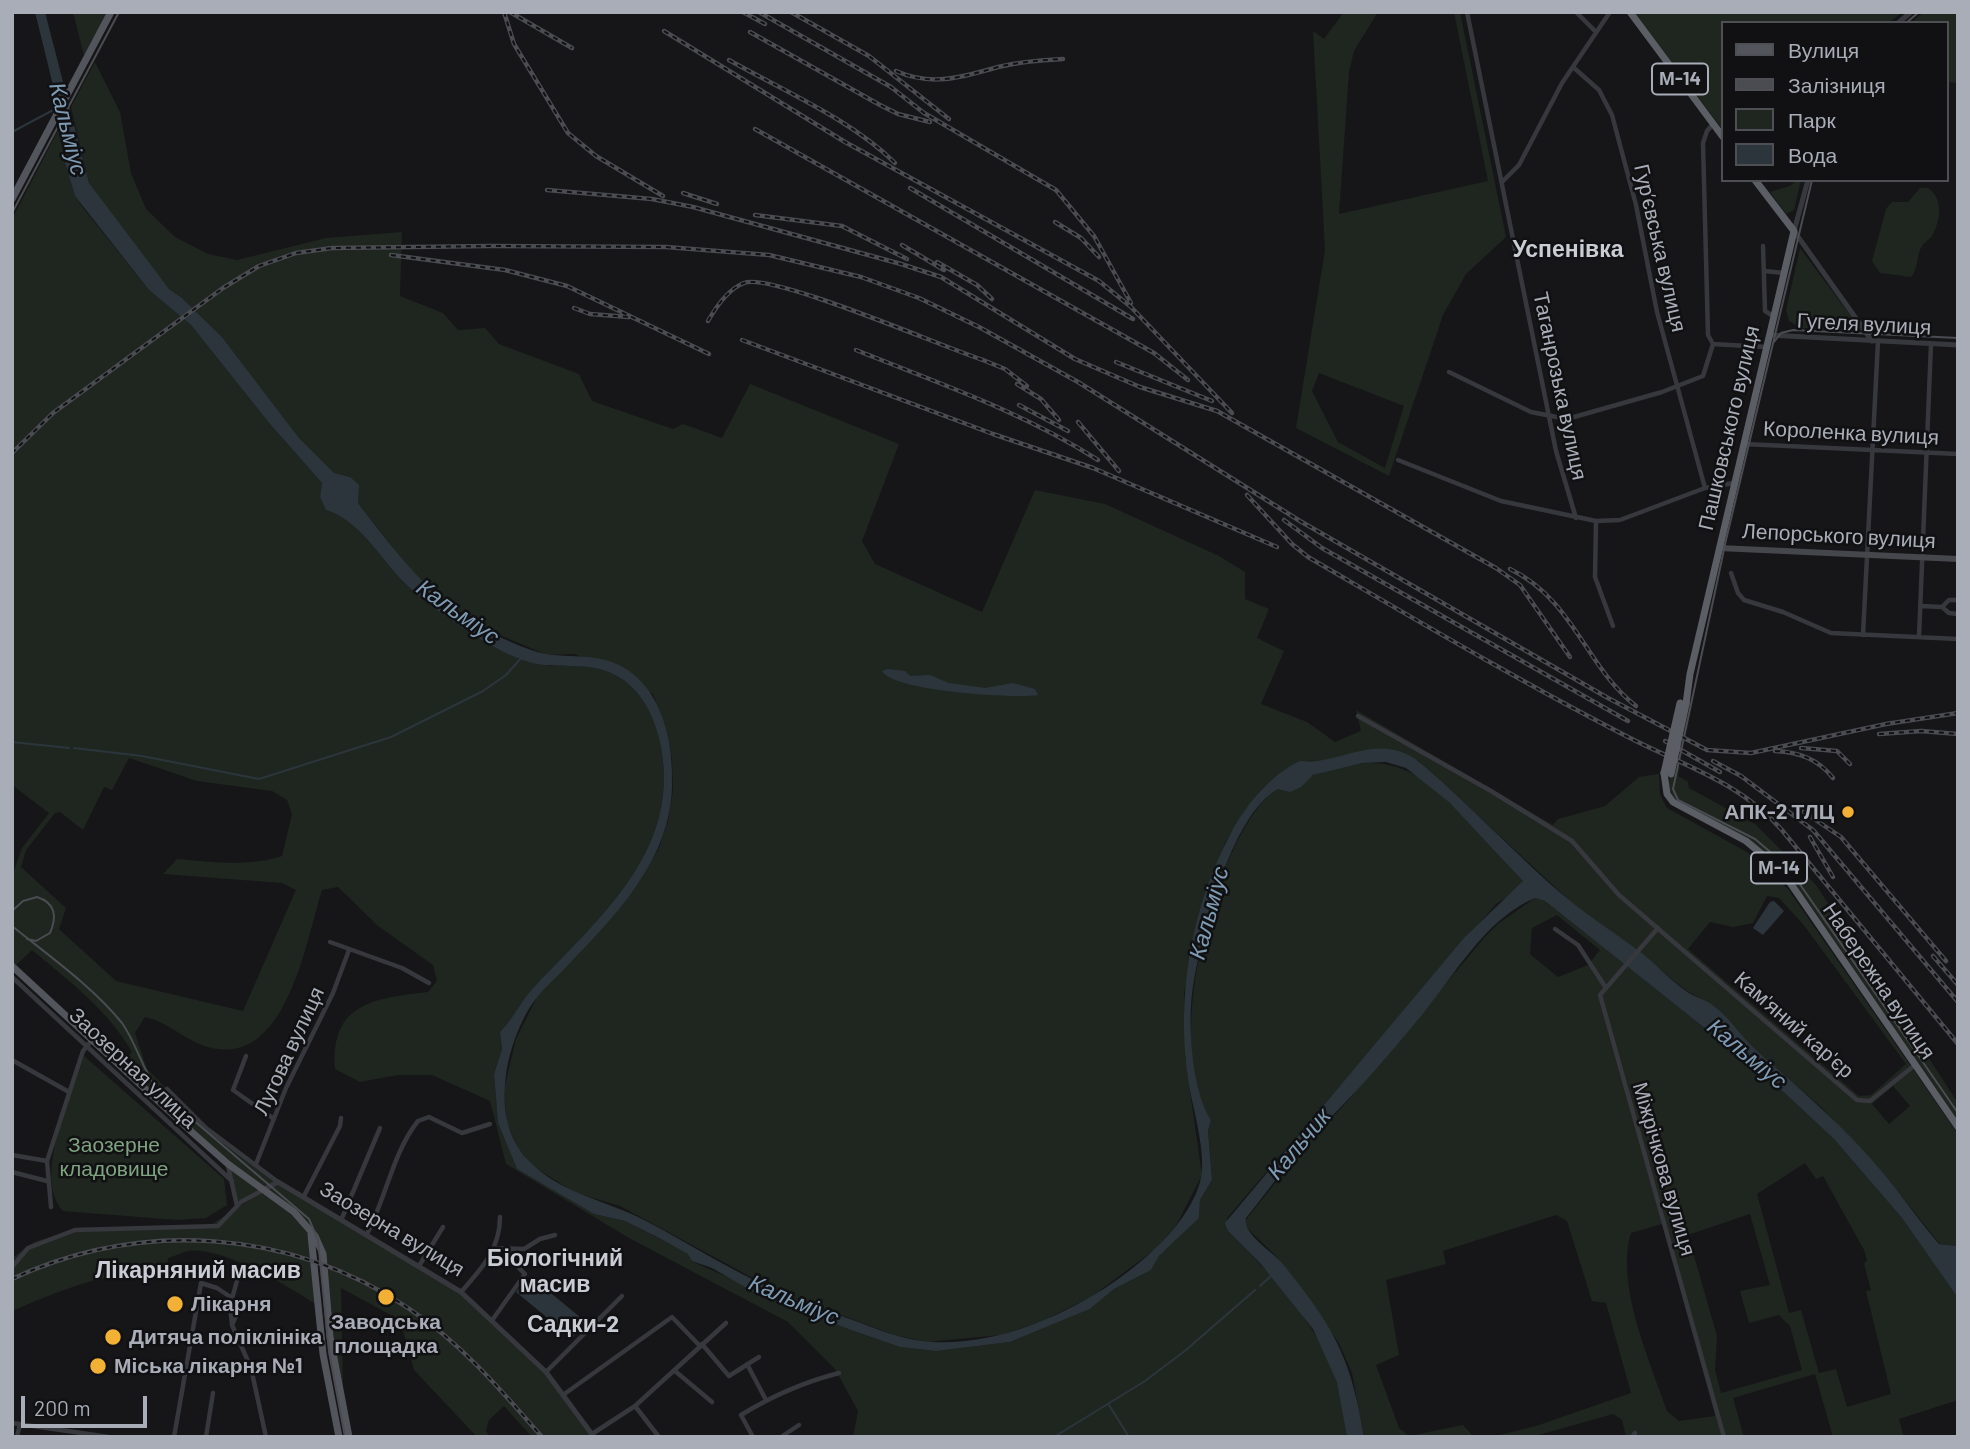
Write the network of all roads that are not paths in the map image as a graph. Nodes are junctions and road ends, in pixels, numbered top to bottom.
1 (111, 12) edge
2 (1467, 12) edge
3 (1576, 12) edge
4 (1610, 12) edge
5 (1630, 12) edge
6 (1596, 32) junction
7 (1573, 67) junction
8 (1713, 124) junction
9 (1722, 136) edge
10 (1502, 182) junction
11 (1757, 182) edge
12 (1807, 182) edge
13 (12, 198) edge
14 (1794, 231) junction
15 (1763, 246) dead end
16 (1764, 271) junction
17 (1784, 273) junction
18 (1773, 316) junction
19 (1769, 335) junction
20 (1875, 341) junction
21 (1713, 344) junction
22 (1931, 344) junction
23 (1958, 345) edge
24 (1766, 347) junction
25 (1449, 372) dead end
26 (1676, 386) junction
27 (1551, 416) junction
28 (1743, 444) junction
29 (1872, 450) junction
30 (1927, 452) junction
31 (1958, 454) edge
32 (1398, 460) dead end
33 (1734, 483) junction
34 (1705, 488) junction
35 (1576, 518) junction
36 (1596, 522) junction
37 (1719, 548) junction
38 (1867, 555) junction
39 (1923, 558) junction
40 (1958, 559) edge
41 (1731, 573) dead end
42 (1958, 600) edge
43 (1921, 606) junction
44 (1942, 607) junction
45 (1958, 614) edge
46 (1613, 626) dead end
47 (1863, 635) junction
48 (1919, 638) junction
49 (1958, 639) edge
50 (1357, 716) dead end
51 (1666, 788) joint
52 (1658, 928) junction
53 (1555, 929) dead end
54 (330, 943) dead end
55 (349, 950) junction
56 (12, 965) edge
57 (12, 978) edge
58 (429, 983) dead end
59 (1606, 988) junction
60 (89, 1043) junction
61 (246, 1056) dead end
62 (12, 1060) edge
63 (1915, 1065) junction
64 (167, 1089) dead end
65 (69, 1093) junction
66 (341, 1118) dead end
67 (274, 1119) junction
68 (490, 1124) dead end
69 (1958, 1127) edge
70 (380, 1128) dead end
71 (12, 1155) edge
72 (47, 1161) junction
73 (228, 1164) junction
74 (256, 1164) junction
75 (12, 1172) edge
76 (47, 1181) junction
77 (232, 1181) junction
78 (278, 1182) junction
79 (263, 1190) junction
80 (304, 1196) junction
81 (237, 1206) junction
82 (51, 1207) dead end
83 (499, 1217) dead end
84 (342, 1218) junction
85 (443, 1227) dead end
86 (310, 1230) junction
87 (367, 1234) junction
88 (555, 1235) dead end
89 (496, 1248) junction
90 (508, 1248) junction
91 (13, 1263) edge
92 (419, 1266) junction
93 (238, 1277) dead end
94 (461, 1292) junction
95 (622, 1296) dead end
96 (232, 1299) junction
97 (493, 1319) junction
98 (726, 1323) dead end
99 (232, 1325) junction
100 (701, 1345) junction
101 (759, 1357) dead end
102 (747, 1364) junction
103 (675, 1371) junction
104 (546, 1372) junction
105 (839, 1373) dead end
106 (213, 1393) dead end
107 (563, 1395) junction
108 (766, 1400) junction
109 (712, 1402) dead end
110 (635, 1406) junction
111 (12, 1423) edge
112 (20, 1424) junction
113 (799, 1425) dead end
114 (74, 1434) edge
115 (593, 1435) edge
116 (17, 1437) edge
117 (109, 1437) edge
118 (174, 1437) edge
119 (206, 1437) edge
120 (267, 1437) edge
121 (339, 1437) edge
122 (349, 1437) edge
123 (659, 1437) edge
124 (753, 1437) edge
125 (781, 1437) edge
126 (1724, 1437) edge

1 - 13 main road
2 - 10 street, Таганрозька вулиця
3 - 6 street
4 - 6 street
5 - 8 highway, М-14
6 - 7 street
7 - 10 street
7 - 26 street, Гур’євська вулиця
8 - 9 highway, М-14
8 - 21 street
10 - 27 street, Таганрозька вулиця
11 - 14 highway
12 - 14 street, Пашковського вулиця
14 - 17 highway, Пашковського вулиця / М-14
14 - 20 street
15 - 16 street
16 - 17 street
16 - 18 street
17 - 18 highway, Пашковського вулиця / М-14
18 - 19 highway, Пашковського вулиця / М-14
19 - 20 street, Гугеля вулиця
19 - 24 highway, Пашковського вулиця / М-14
20 - 22 street, Гугеля вулиця
20 - 29 street
21 - 24 street
21 - 26 street
22 - 23 street, Гугеля вулиця
22 - 30 street
24 - 28 highway, Пашковського вулиця / М-14
25 - 27 street
26 - 27 street
26 - 34 street, Гур’євська вулиця
27 - 35 street, Таганрозька вулиця
28 - 29 street, Короленка вулиця
28 - 33 highway, Пашковського вулиця / М-14
29 - 30 street, Короленка вулиця
29 - 38 street
30 - 31 street, Короленка вулиця
30 - 39 street
32 - 35 street
33 - 34 street
33 - 37 highway, Пашковського вулиця / М-14
34 - 36 street
35 - 36 street
36 - 46 street
37 - 38 main road, Лепорського вулиця
37 - 51 highway, Пашковського вулиця / М-14, bridge
38 - 39 main road, Лепорського вулиця
38 - 47 street
39 - 40 main road, Лепорського вулиця
39 - 43 street
41 - 47 street
42 - 44 street
43 - 44 street
43 - 48 street
44 - 45 street
47 - 48 street
48 - 49 street
50 - 52 street, Кам'яний кар'єр
51 - 63 highway, Набережна вулиця / М-14
52 - 59 street
52 - 63 street, Кам'яний кар'єр
53 - 59 street
54 - 55 street
55 - 58 street
55 - 67 street, Лугова вулиця
56 - 60 main road, Заозерна вулиця
57 - 60 street, Заозерная улица
59 - 126 street, Міжрічкова вулиця
60 - 65 street
60 - 73 main road, Заозерна вулиця
60 - 77 street, Заозерная улица
61 - 67 street
62 - 65 street
63 - 69 highway, Набережна вулиця / М-14
64 - 74 street, Заозерна вулиця
65 - 72 street
66 - 80 street
67 - 74 street, Лугова вулиця
68 - 87 street
70 - 84 street
71 - 72 street
72 - 76 street
73 - 77 street
73 - 79 main road, Заозерна вулиця
74 - 78 street, Заозерна вулиця
75 - 76 street
76 - 82 street
77 - 81 street
78 - 79 street
78 - 80 street, Заозерна вулиця
79 - 81 street
79 - 86 main road, Заозерна вулиця
80 - 84 street, Заозерна вулиця
81 - 91 street
83 - 89 street
84 - 87 street, Заозерна вулиця
85 - 92 street
86 - 121 main road
86 - 122 main road
87 - 92 street, Заозерна вулиця
88 - 90 street
89 - 90 street
89 - 94 street
90 - 97 street
92 - 94 street, Заозерна вулиця
93 - 96 street
94 - 97 street, Заозерна вулиця
95 - 104 street
96 - 99 street
96 - 99 street
96 - 118 street
97 - 104 street, Заозерна вулиця
98 - 100 street
99 - 120 street
100 - 102 street
100 - 103 street
100 - 107 street
101 - 102 street
102 - 108 street
103 - 109 street
103 - 110 street
104 - 107 street, Заозерна вулиця
105 - 108 street
106 - 119 street
107 - 115 street, Заозерна вулиця
108 - 124 street
110 - 115 street
110 - 123 street
111 - 112 street
112 - 114 street
112 - 116 street
113 - 125 street
114 - 117 street

